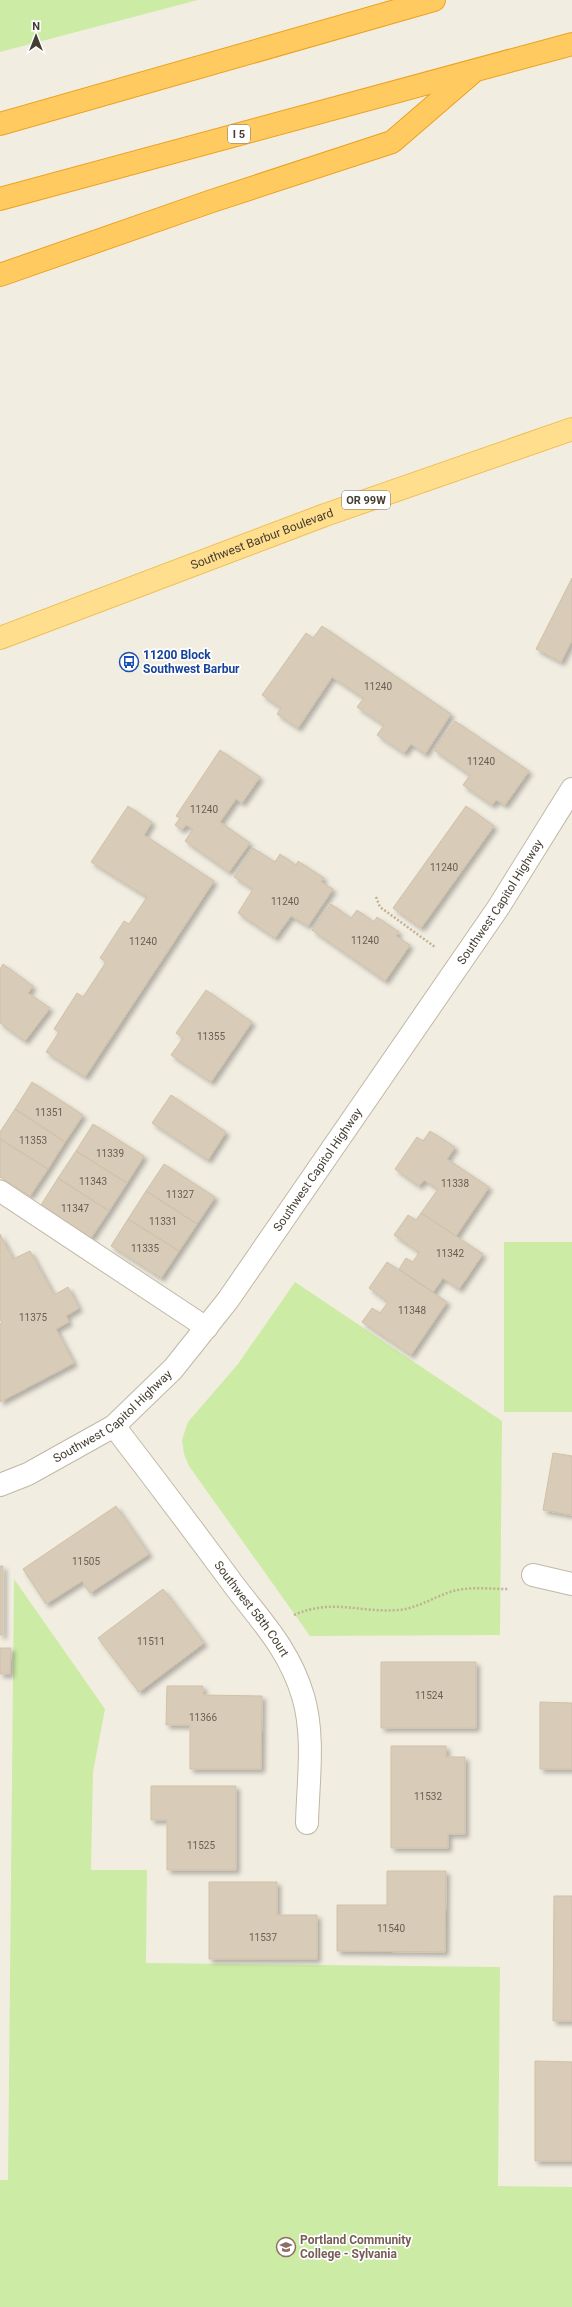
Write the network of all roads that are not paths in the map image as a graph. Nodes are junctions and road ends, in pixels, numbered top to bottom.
1 (434, 0) edge
2 (572, 44) edge
3 (478, 68) junction
4 (0, 124) edge
5 (0, 199) edge
6 (0, 275) edge
7 (572, 429) edge
8 (0, 638) edge
9 (572, 789) edge
10 (0, 1191) edge
11 (206, 1328) junction
12 (114, 1426) junction
13 (0, 1485) edge
14 (533, 1575) road end
15 (572, 1584) edge
16 (307, 1823) dead end

1 - 4 highway
2 - 3 highway, I 5
3 - 5 highway, I 5
3 - 6 highway
7 - 8 main road, Southwest Barbur Boulevard / OR 99W
9 - 11 street, Southwest Capitol Highway
10 - 11 lane
11 - 12 street, Southwest Capitol Highway
12 - 13 street, Southwest Capitol Highway
12 - 16 street, Southwest 58th Court
14 - 15 street

